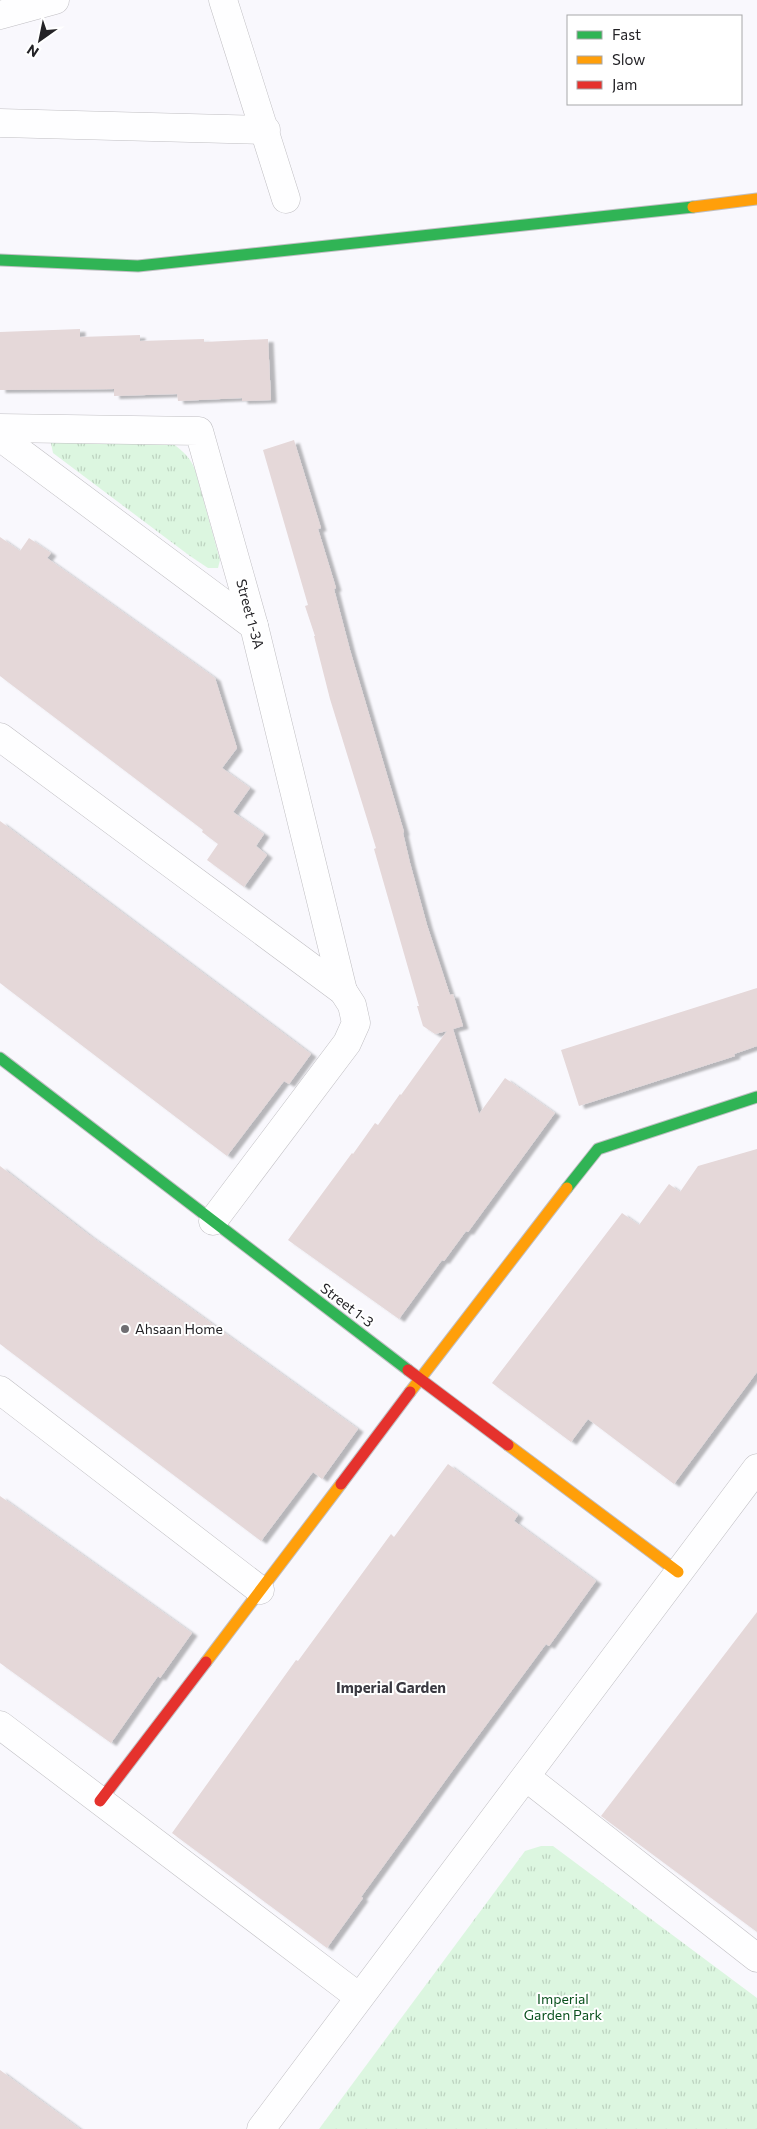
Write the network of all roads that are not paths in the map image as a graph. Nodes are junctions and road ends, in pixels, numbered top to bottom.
1 (54, 0) edge
2 (223, 0) edge
3 (0, 14) edge
4 (0, 123) edge
5 (266, 130) junction
6 (286, 199) dead end
7 (757, 199) edge
8 (0, 260) edge
9 (0, 428) edge
10 (0, 437) edge
11 (254, 626) junction
12 (0, 737) edge
13 (343, 991) junction
14 (0, 1058) edge
15 (757, 1097) edge
16 (213, 1221) junction
17 (420, 1380) junction
18 (0, 1390) edge
19 (757, 1468) edge
20 (678, 1572) junction
21 (260, 1590) junction
22 (0, 1725) edge
23 (526, 1777) junction
24 (100, 1801) junction
25 (757, 1958) edge
26 (359, 1997) junction
27 (261, 2129) edge

1 - 3 street
2 - 5 street
4 - 5 street
5 - 6 street
7 - 8 street
9 - 11 street, Street 1-3A
10 - 11 street
11 - 13 street, Street 1-3A
12 - 13 street
13 - 16 street, Street 1-3A
14 - 16 street, Street 1-3
15 - 17 street
16 - 17 street, Street 1-3
17 - 20 street, Street 1-3
17 - 21 street
18 - 21 street
19 - 20 street
20 - 23 street
21 - 24 street
22 - 24 street
23 - 25 street
23 - 26 street
24 - 26 street
26 - 27 street

